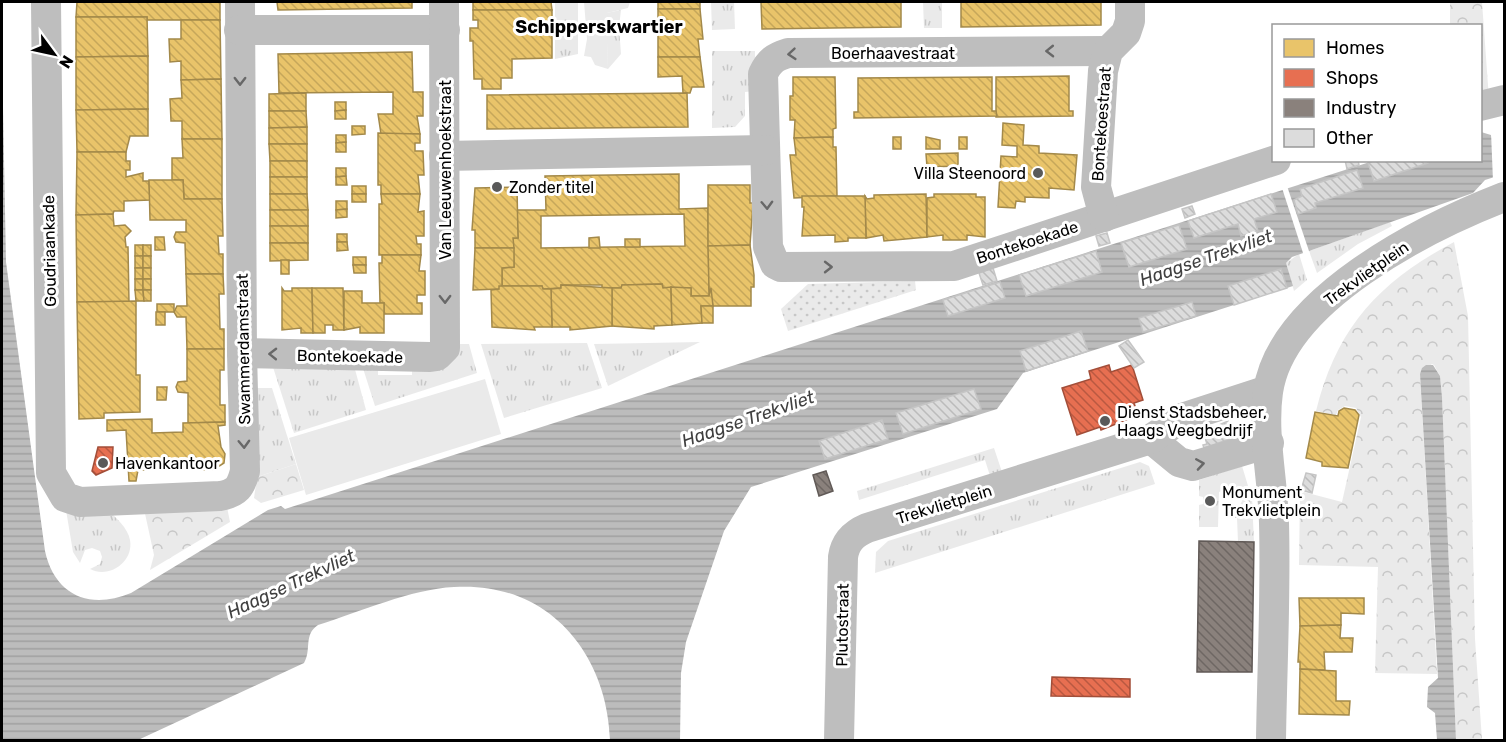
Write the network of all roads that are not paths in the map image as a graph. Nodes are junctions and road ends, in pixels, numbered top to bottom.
1 (46, 2) edge
2 (1130, 2) edge
3 (239, 16) edge
4 (445, 16) edge
5 (1108, 51) junction
6 (765, 150) junction
7 (444, 156) junction
8 (1272, 161) edge
9 (1504, 197) edge
10 (1104, 217) junction
11 (772, 260) joint
12 (446, 339) joint
13 (242, 353) junction
14 (1268, 390) junction
15 (1151, 439) junction
16 (1269, 443) junction
17 (65, 497) joint
18 (874, 526) joint
19 (839, 741) edge
20 (1271, 741) edge

1 - 17 street, Goudriaankade
2 - 5 street, Bontekoestraat
3 - 4 street, Swammerdamstraat
3 -> 13 street, Swammerdamstraat
4 - 7 street, Van Leeuwenhoekstraat
5 -> 6 street, Boerhaavestraat
5 - 10 street, Bontekoestraat
6 - 7 street
6 -> 11 street, Boerhaavestraat
7 -> 12 street, Van Leeuwenhoekstraat
8 - 10 street, Bontekoekade
9 - 14 street, Trekvlietplein
11 -> 10 street, Bontekoekade
12 -> 13 street, Bontekoekade
13 -> 17 street, Swammerdamstraat
14 - 15 street, Trekvlietplein
14 - 16 street, Trekvlietplein
15 -> 16 street
15 - 18 street, Trekvlietplein
16 - 20 street, Trekvlietplein
18 - 19 street, Plutostraat

